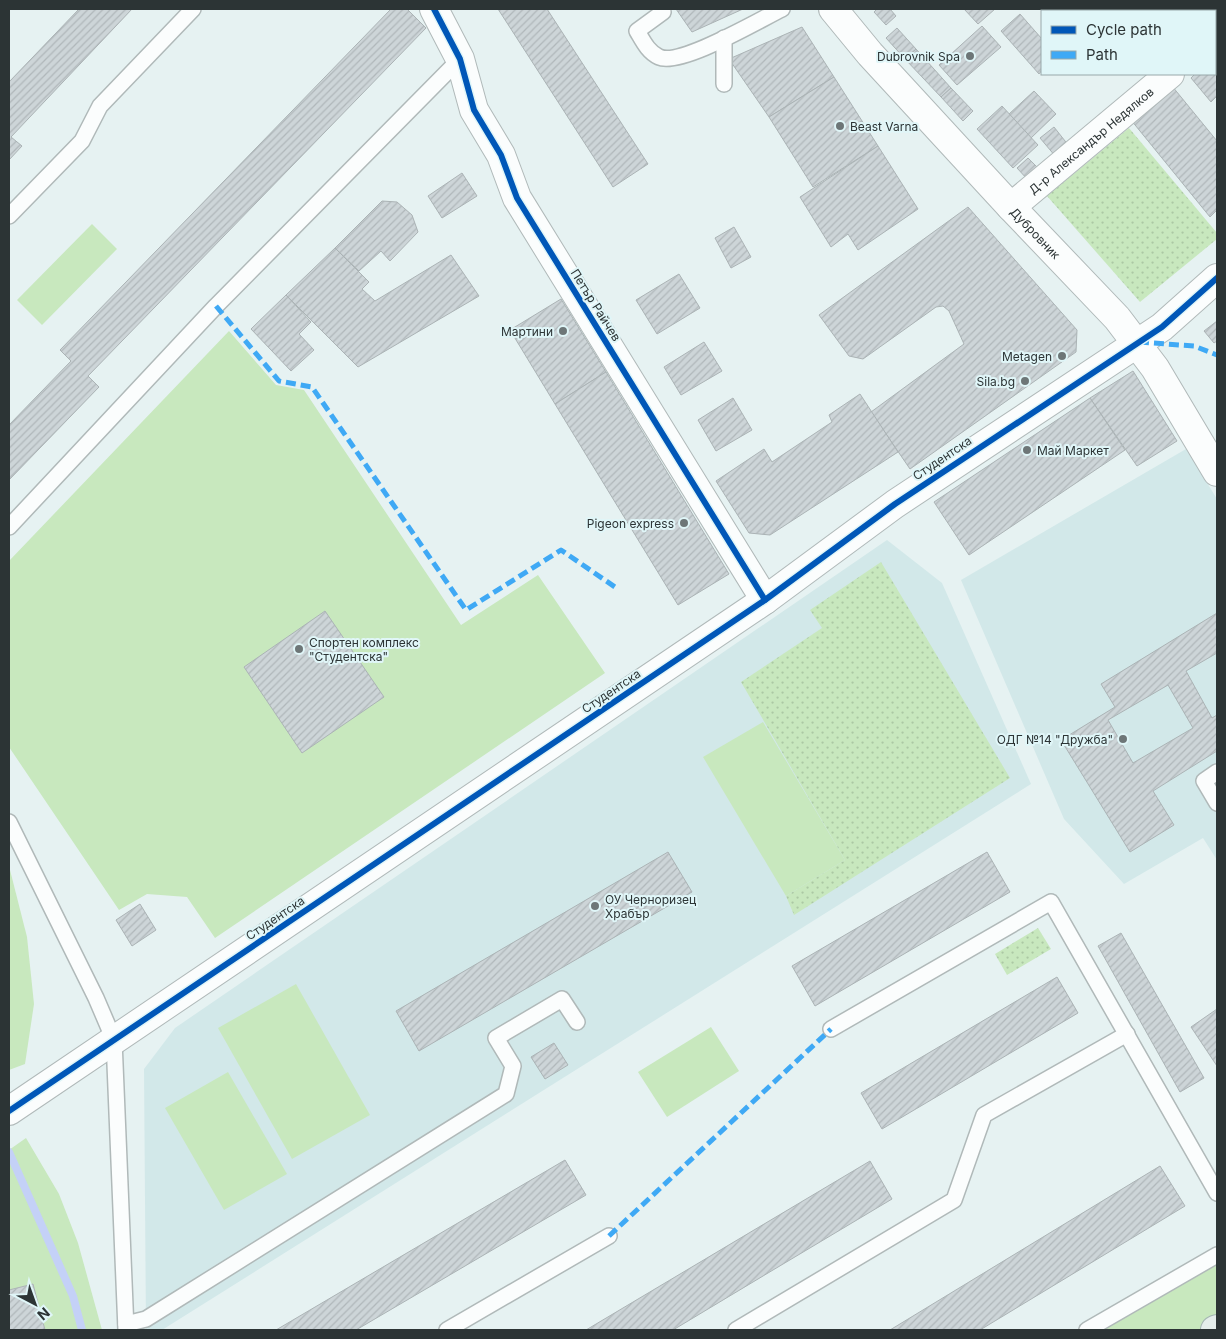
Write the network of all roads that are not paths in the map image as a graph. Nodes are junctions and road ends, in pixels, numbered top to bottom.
1 (193, 9) edge
2 (434, 9) edge
3 (782, 9) edge
4 (833, 9) edge
5 (663, 12) dead end
6 (724, 38) junction
7 (460, 58) junction
8 (1169, 75) edge
9 (724, 84) dead end
10 (1011, 207) junction
11 (9, 216) edge
12 (1217, 278) edge
13 (1136, 342) junction
14 (1217, 472) edge
15 (9, 527) edge
16 (765, 600) junction
17 (1217, 772) edge
18 (1217, 803) edge
19 (9, 822) edge
20 (577, 1022) dead end
21 (831, 1029) dead end
22 (1127, 1034) junction
23 (114, 1040) junction
24 (17, 1106) edge
25 (1217, 1193) edge
26 (609, 1236) dead end
27 (1217, 1255) edge
28 (126, 1327) edge
29 (447, 1330) edge
30 (736, 1330) edge
31 (1087, 1330) edge

1 - 11 lane
2 - 7 street, Петър Райчев
3 - 6 lane
4 - 10 street, Дубровник
5 - 6 lane
6 - 9 lane
7 - 15 lane
7 - 16 street, Петър Райчев
8 - 10 street, Д-р Александър Недялков
10 - 13 street, Дубровник
12 - 13 street, Студентска
13 - 14 street, Дубровник
13 - 16 street, Студентска
16 - 23 street, Студентска
17 - 18 lane
19 - 23 lane
20 - 28 lane
21 - 22 lane
22 - 25 lane
22 - 30 lane
23 - 24 street, Студентска
23 - 28 lane
26 - 29 lane
27 - 31 lane

